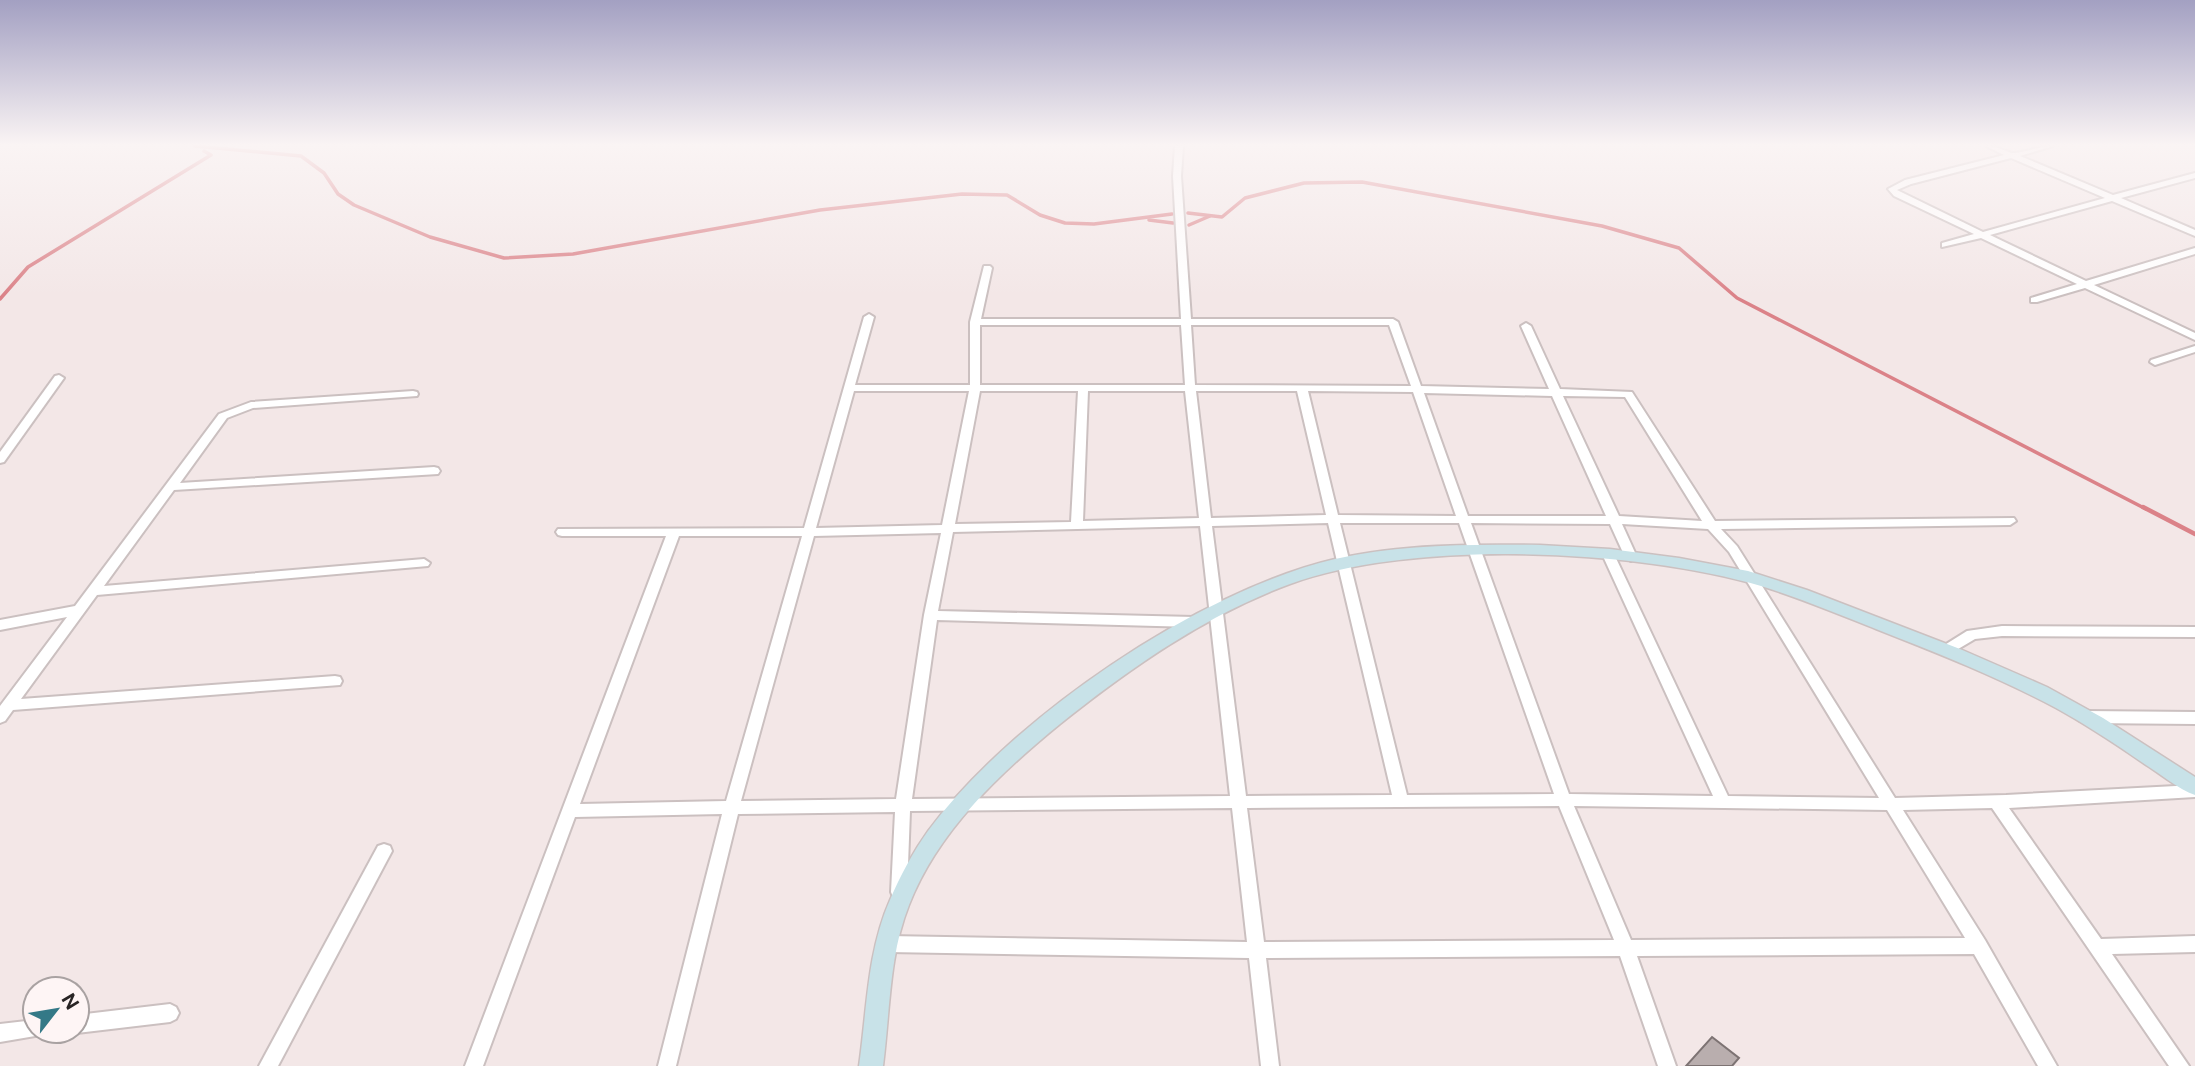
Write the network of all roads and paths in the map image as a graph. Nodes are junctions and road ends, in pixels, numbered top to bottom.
1 (1178, 196) edge
2 (1901, 196) edge
3 (2105, 196) edge
4 (2118, 196) edge
5 (2110, 198) junction
6 (2195, 233) edge
7 (1981, 235) junction
8 (1945, 245) dead end
9 (2195, 251) edge
10 (987, 268) dead end
11 (2085, 285) junction
12 (2034, 300) dead end
13 (869, 317) dead end
14 (975, 322) junction
15 (1185, 323) junction
16 (1526, 326) dead end
17 (2195, 337) edge
18 (2195, 349) edge
19 (2155, 362) dead end
20 (59, 378) dead end
21 (849, 387) junction
22 (1189, 388) junction
23 (975, 389) junction
24 (1417, 389) junction
25 (1083, 390) junction
26 (1303, 390) junction
27 (1555, 393) junction
28 (413, 394) dead end
29 (0, 460) edge
30 (435, 471) dead end
31 (170, 487) junction
32 (1462, 518) junction
33 (1333, 519) junction
34 (1614, 520) junction
35 (2010, 521) dead end
36 (1206, 524) junction
37 (1711, 525) junction
38 (1077, 526) junction
39 (946, 528) junction
40 (562, 532) dead end
41 (674, 532) junction
42 (811, 532) junction
43 (1477, 550) junction
44 (1608, 554) junction
45 (1631, 557) junction
46 (424, 563) dead end
47 (1342, 563) junction
48 (1751, 578) junction
49 (94, 591) junction
50 (78, 610) junction
51 (1216, 610) junction
52 (931, 615) junction
53 (1194, 622) junction
54 (0, 625) edge
55 (2195, 632) edge
56 (1948, 650) junction
57 (335, 681) dead end
58 (4, 711) edge
59 (2085, 717) junction
60 (2195, 718) edge
61 (2195, 789) edge
62 (1722, 799) junction
63 (1564, 800) junction
64 (1401, 801) junction
65 (1996, 802) junction
66 (965, 804) junction
67 (1239, 804) junction
68 (1890, 804) junction
69 (903, 806) junction
70 (732, 807) junction
71 (569, 811) junction
72 (384, 850) dead end
73 (899, 903) junction
74 (888, 944) junction
75 (2195, 944) edge
76 (1979, 946) junction
77 (1625, 947) junction
78 (2097, 947) junction
79 (1256, 950) junction
80 (170, 1013) dead end
81 (91, 1022) edge
82 (21, 1031) edge
83 (0, 1033) edge
84 (268, 1066) edge
85 (474, 1066) edge
86 (667, 1066) edge
87 (872, 1066) edge
88 (1270, 1066) edge
89 (1667, 1066) edge
90 (2048, 1066) edge
91 (2180, 1066) edge

1 - 15 street
2 - 7 street
3 - 5 street
4 - 5 street
5 - 6 street
5 - 7 street
7 - 8 street
7 - 11 street
9 - 11 street
10 - 14 street
11 - 12 street
11 - 17 street
13 - 21 street
14 - 15 street
14 - 23 street
15 - 22 street
15 - 24 street
16 - 27 street
18 - 19 street
20 - 29 street
21 - 23 street
21 - 42 street
22 - 25 street
22 - 26 street
22 - 36 street
23 - 25 street
23 - 39 street
24 - 26 street
24 - 27 street
24 - 32 street
25 - 38 street
26 - 33 street
27 - 34 street
27 - 37 street
28 - 31 street
30 - 31 street
31 - 49 street
32 - 33 street
32 - 34 street
32 - 43 street
33 - 36 street
33 - 47 street
34 - 37 street
34 - 45 street
35 - 37 street
36 - 38 street
36 - 51 street
37 - 48 street
38 - 39 street
39 - 42 street
39 - 52 street
40 - 41 street
41 - 42 street
41 - 71 street
42 - 70 street
43 - 44 street
43 - 47 street
43 - 63 street
44 - 45 street
44 - 62 street
45 - 48 street
46 - 49 street
47 - 51 street
47 - 64 street
48 - 56 street
48 - 68 street
49 - 50 street
50 - 54 street
50 - 58 street
51 - 53 street
51 - 67 street
52 - 53 street
52 - 69 street
53 - 66 street
55 - 56 street
56 - 59 street
57 - 58 street
59 - 60 street
59 - 61 street
61 - 65 street
62 - 63 street
62 - 68 street
63 - 64 street
63 - 77 street
64 - 67 street
65 - 68 street
65 - 78 street
66 - 67 street
66 - 69 street
66 - 73 street
67 - 79 street
68 - 76 street
69 - 70 street
69 - 73 street
70 - 71 street
70 - 86 street
71 - 85 street
72 - 84 street
73 - 74 street
74 - 79 street
74 - 87 street
75 - 78 street
76 - 77 street
76 - 90 street
77 - 79 street
77 - 89 street
78 - 91 street
79 - 88 street
80 - 81 street
82 - 83 street

